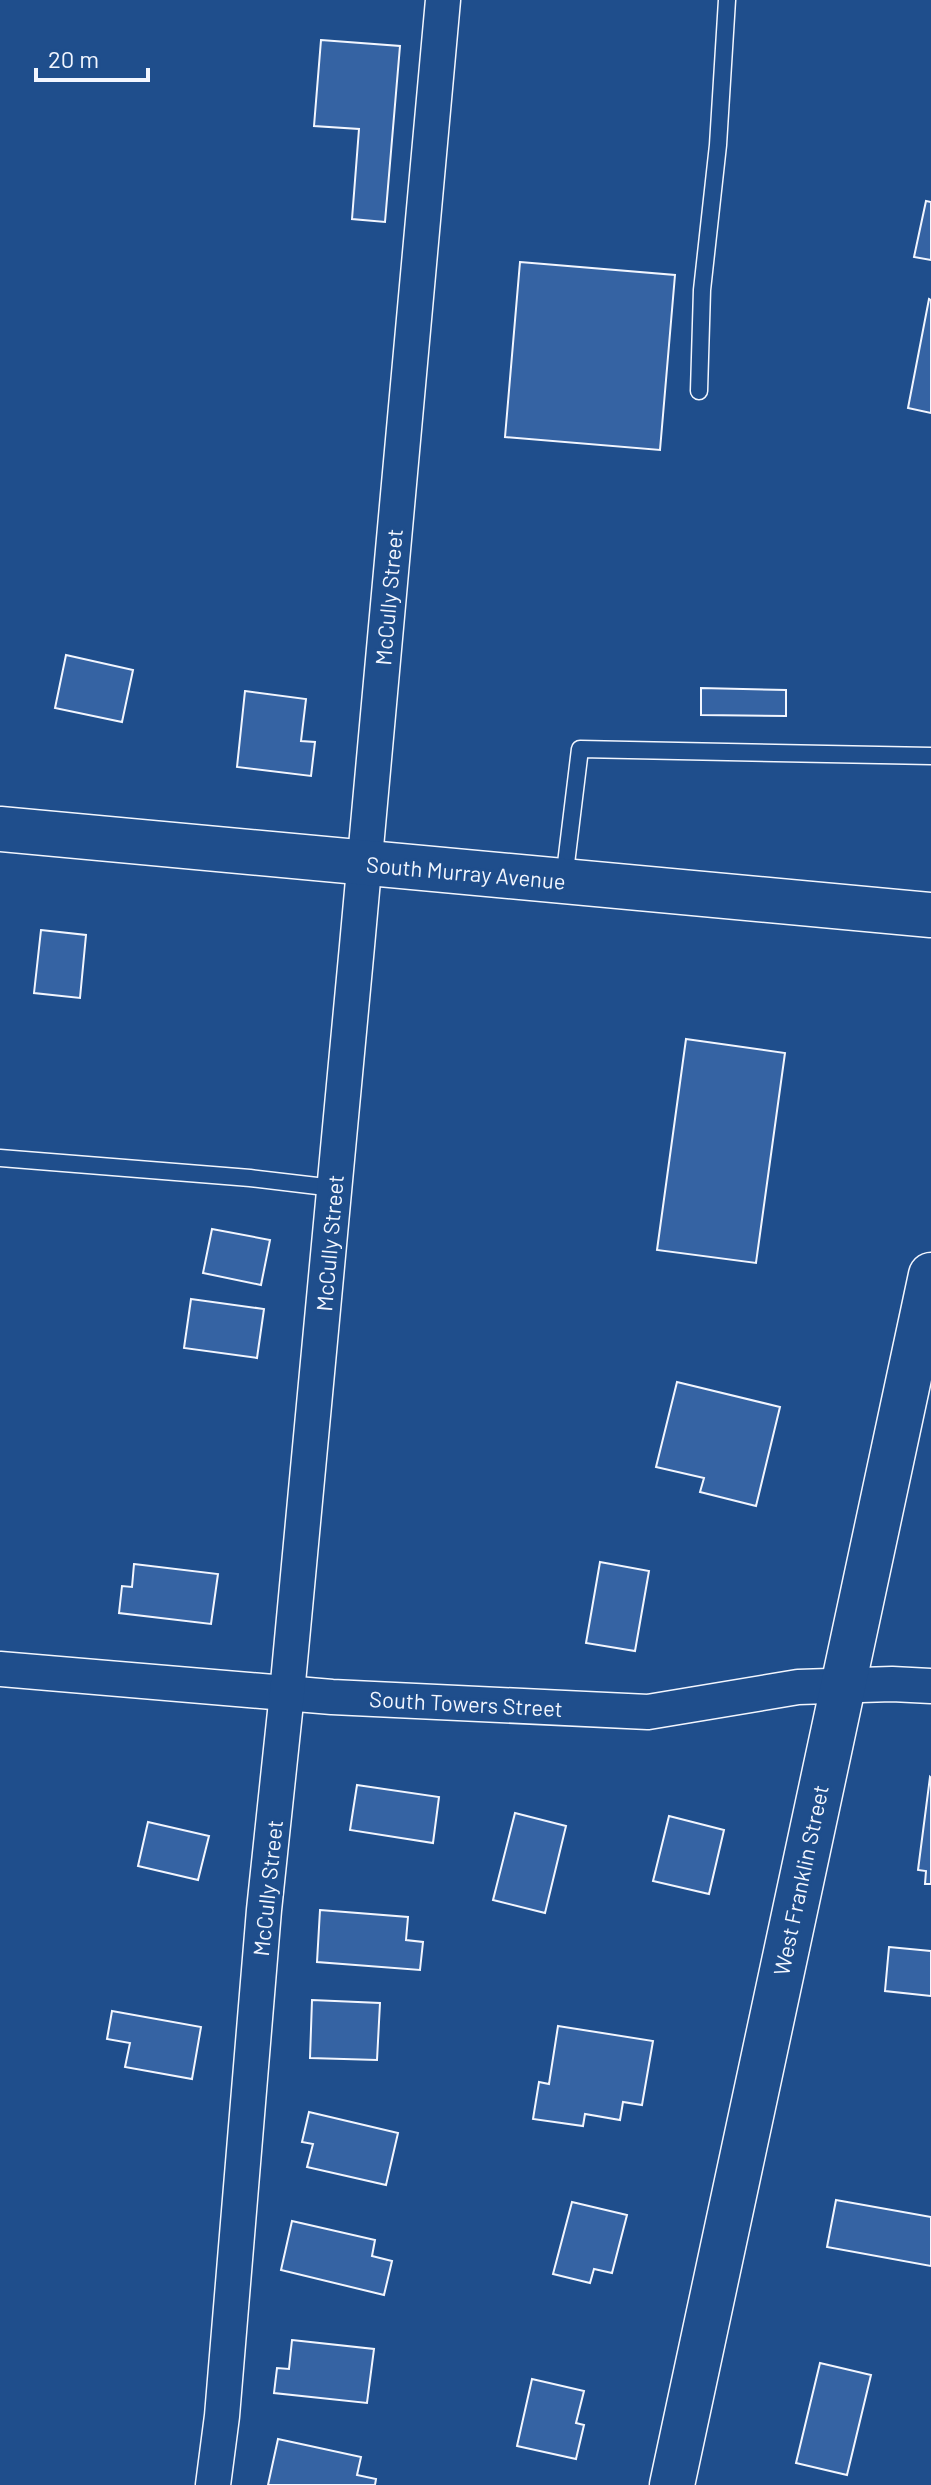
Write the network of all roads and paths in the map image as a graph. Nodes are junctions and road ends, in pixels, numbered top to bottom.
1 (443, 0) edge
2 (727, 0) edge
3 (699, 391) dead end
4 (931, 756) edge
5 (0, 829) edge
6 (365, 862) junction
7 (564, 881) junction
8 (931, 915) edge
9 (0, 1158) edge
10 (334, 1188) junction
11 (931, 1275) edge
12 (0, 1669) edge
13 (842, 1685) junction
14 (931, 1686) edge
15 (287, 1693) junction
16 (213, 2485) edge
17 (672, 2485) edge

1 - 6 street, McCully Street
2 - 3 lane
4 - 7 lane
5 - 6 street, South Murray Avenue
6 - 7 street, South Murray Avenue
6 - 10 street, McCully Street
7 - 8 street, South Murray Avenue
9 - 10 lane
10 - 15 street, McCully Street
11 - 13 street, West Franklin Street
12 - 15 street, South Towers Street
13 - 14 street, South Towers Street
13 - 15 street, South Towers Street
13 - 17 street, West Franklin Street
15 - 16 street, McCully Street

